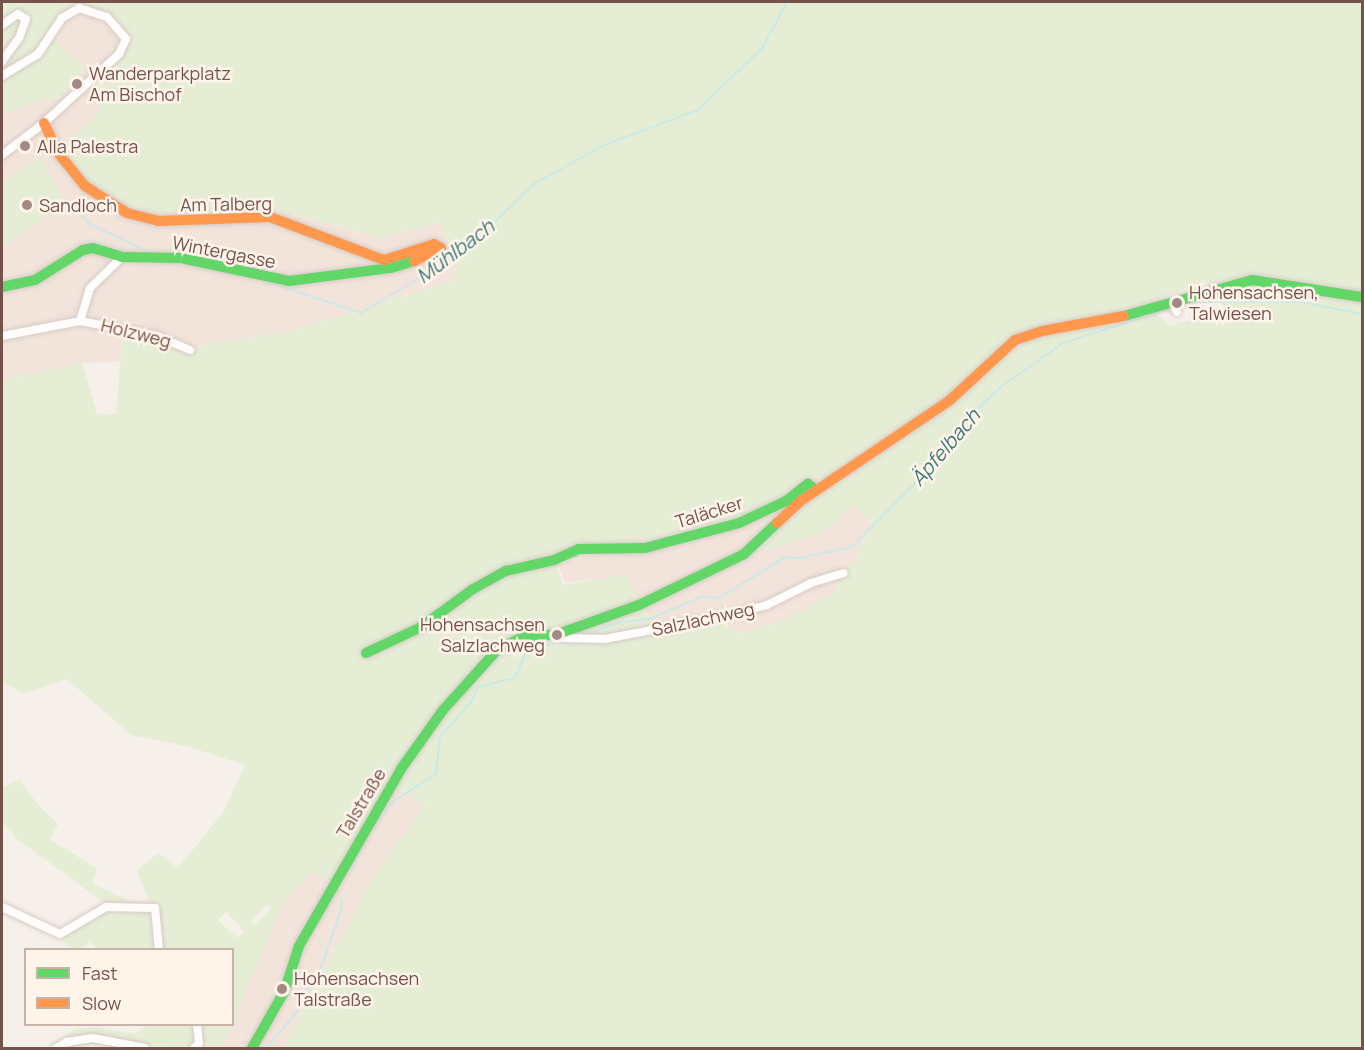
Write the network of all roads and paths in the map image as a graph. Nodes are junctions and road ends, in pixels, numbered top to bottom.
1 (2, 25) edge
2 (2, 61) edge
3 (2, 76) edge
4 (44, 123) junction
5 (2, 155) edge
6 (440, 245) joint
7 (122, 257) junction
8 (2, 287) edge
9 (1362, 297) edge
10 (1172, 301) junction
11 (1177, 312) dead end
12 (80, 321) junction
13 (2, 336) edge
14 (190, 351) dead end
15 (816, 490) junction
16 (843, 573) dead end
17 (558, 634) junction
18 (366, 653) dead end
19 (2, 907) edge
20 (159, 948) edge
21 (197, 1026) edge
22 (56, 1048) edge
23 (145, 1048) edge
24 (194, 1048) edge
25 (252, 1048) edge

1 - 2 street
3 - 4 street
4 - 5 street
4 - 6 street, Am Talberg
6 - 7 street, Wintergasse
7 - 8 street, Wintergasse
7 - 12 street, Holzweg
9 - 10 street
10 - 11 street
10 - 15 street
12 - 13 street, Holzweg
12 - 14 street, Holzweg
15 - 17 street
15 - 18 street, Taläcker
16 - 17 street, Salzlachweg
17 - 25 street, Talstraße
19 - 20 street
21 - 24 street
22 - 23 street

